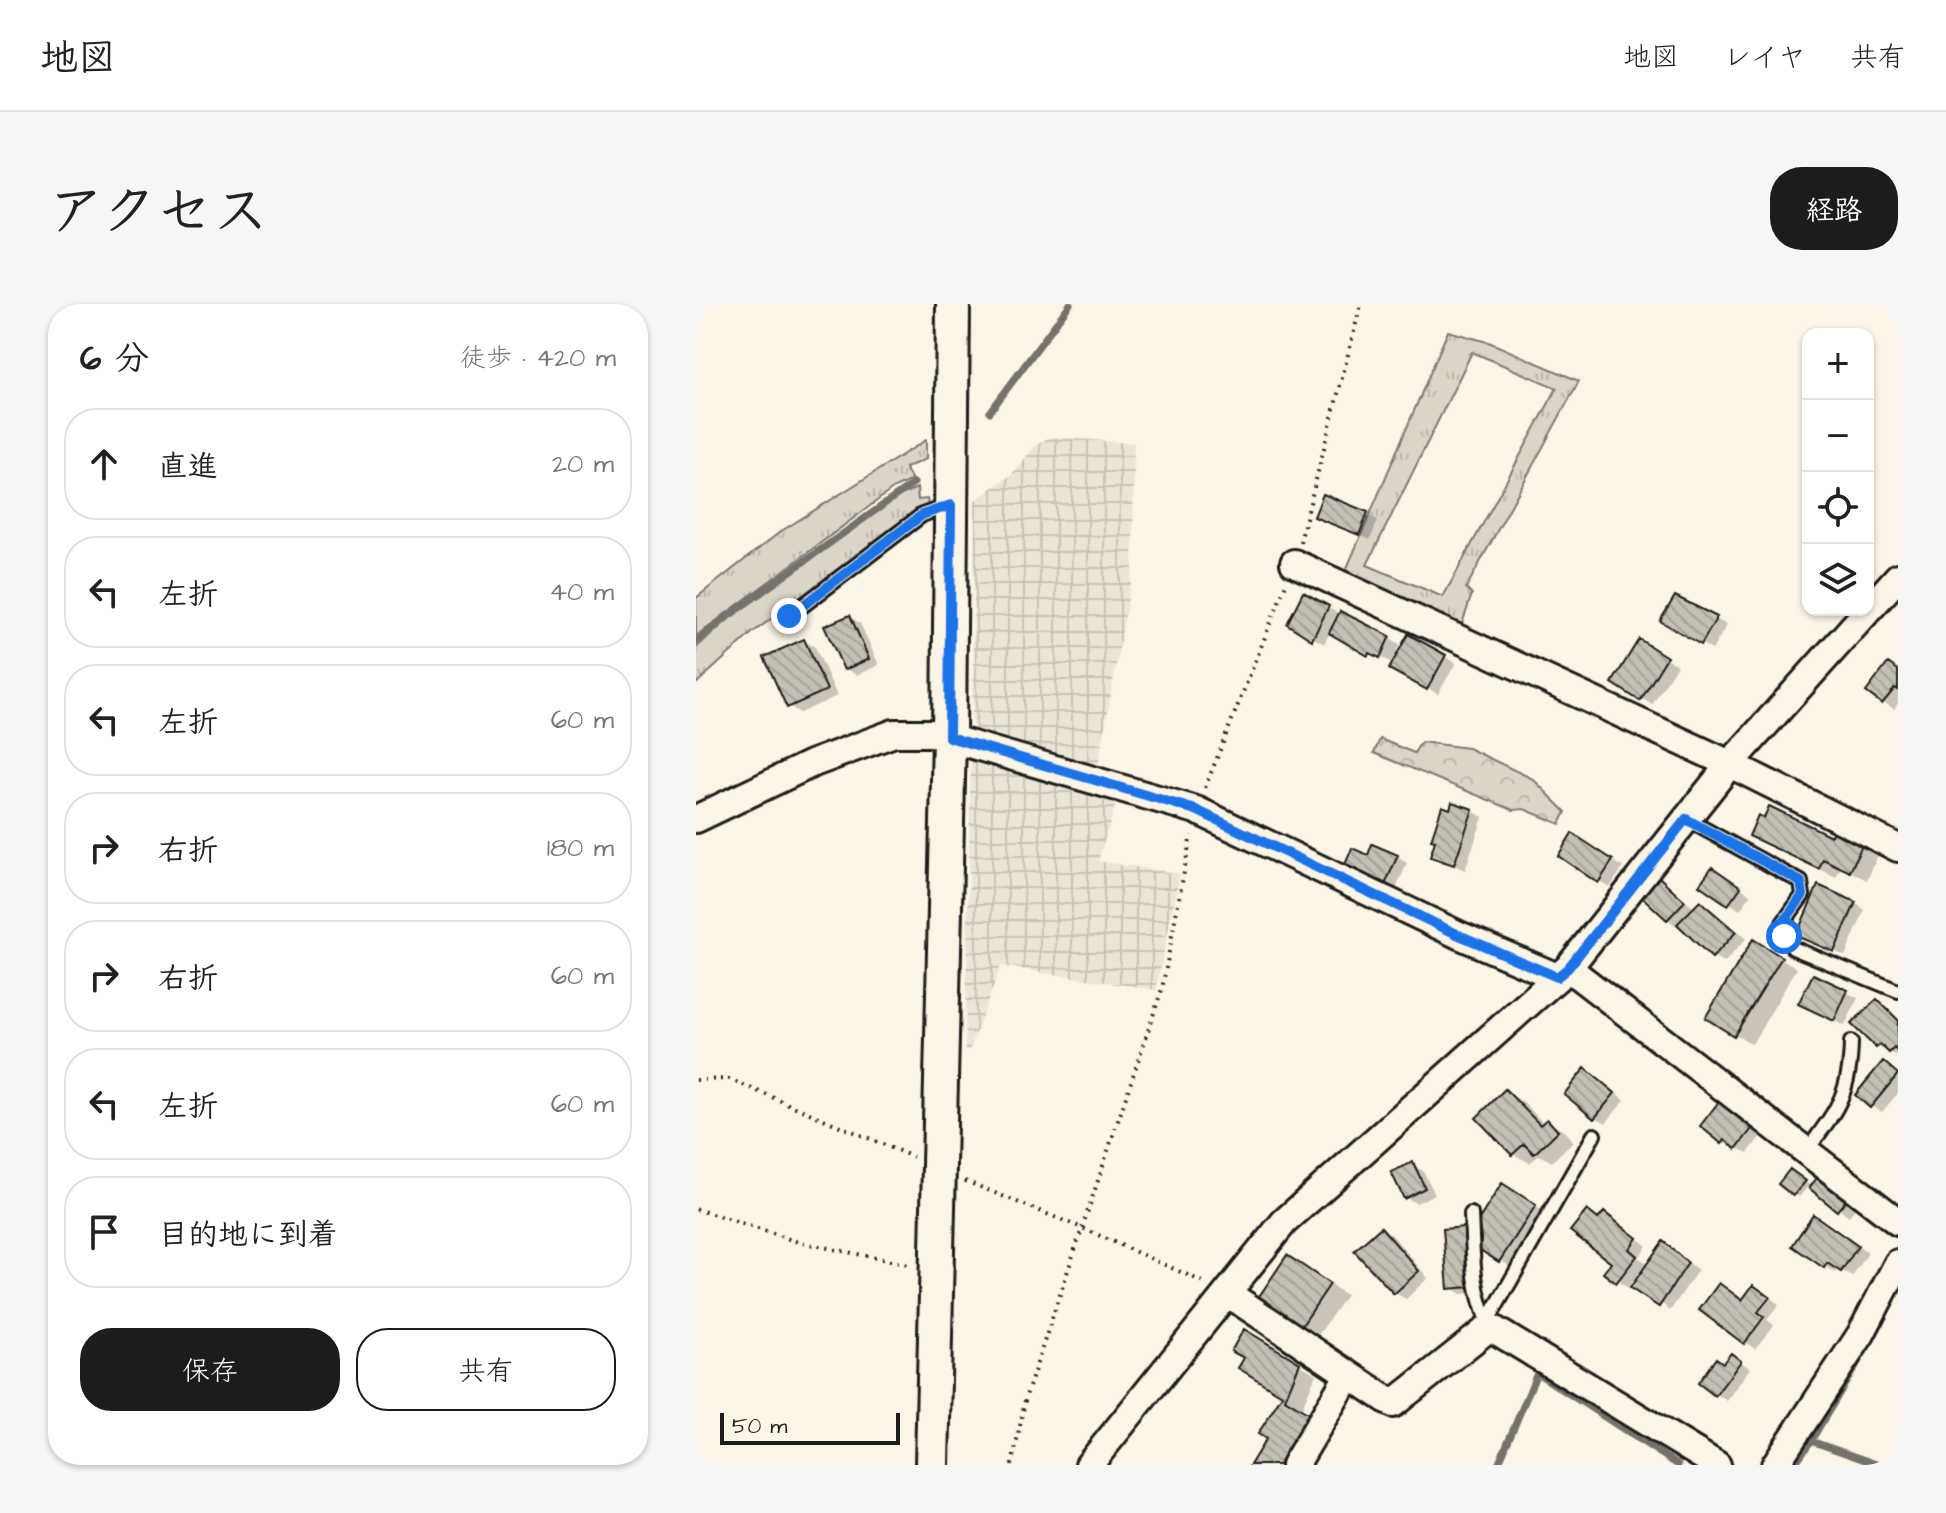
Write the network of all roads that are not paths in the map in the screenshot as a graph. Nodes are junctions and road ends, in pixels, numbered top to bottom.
1 (953, 304) edge
2 (951, 505) junction
3 (1294, 563) road end
4 (1898, 577) edge
5 (789, 616) dead end
6 (949, 737) junction
7 (1730, 764) junction
8 (696, 819) edge
9 (1686, 819) junction
10 (1898, 848) edge
11 (1562, 972) junction
12 (1898, 991) edge
13 (1851, 1042) dead end
14 (1594, 1135) dead end
15 (1806, 1152) junction
16 (1471, 1214) dead end
17 (1898, 1222) edge
18 (1898, 1263) edge
19 (1227, 1293) junction
20 (1490, 1327) junction
21 (1348, 1376) junction
22 (932, 1465) edge
23 (1089, 1465) edge
24 (1295, 1465) edge
25 (1717, 1465) edge
26 (1775, 1465) edge

1 - 2 street
2 - 5 lane
2 - 6 street
3 - 7 street
4 - 7 street
6 - 8 street
6 - 11 street
6 - 22 street
7 - 9 street
7 - 10 street
9 - 11 street
9 - 12 lane
11 - 15 street
11 - 19 street
13 - 15 lane
14 - 20 lane
15 - 17 street
16 - 20 lane
18 - 26 street
19 - 21 street
19 - 23 street
20 - 21 street
20 - 25 street
21 - 24 street

